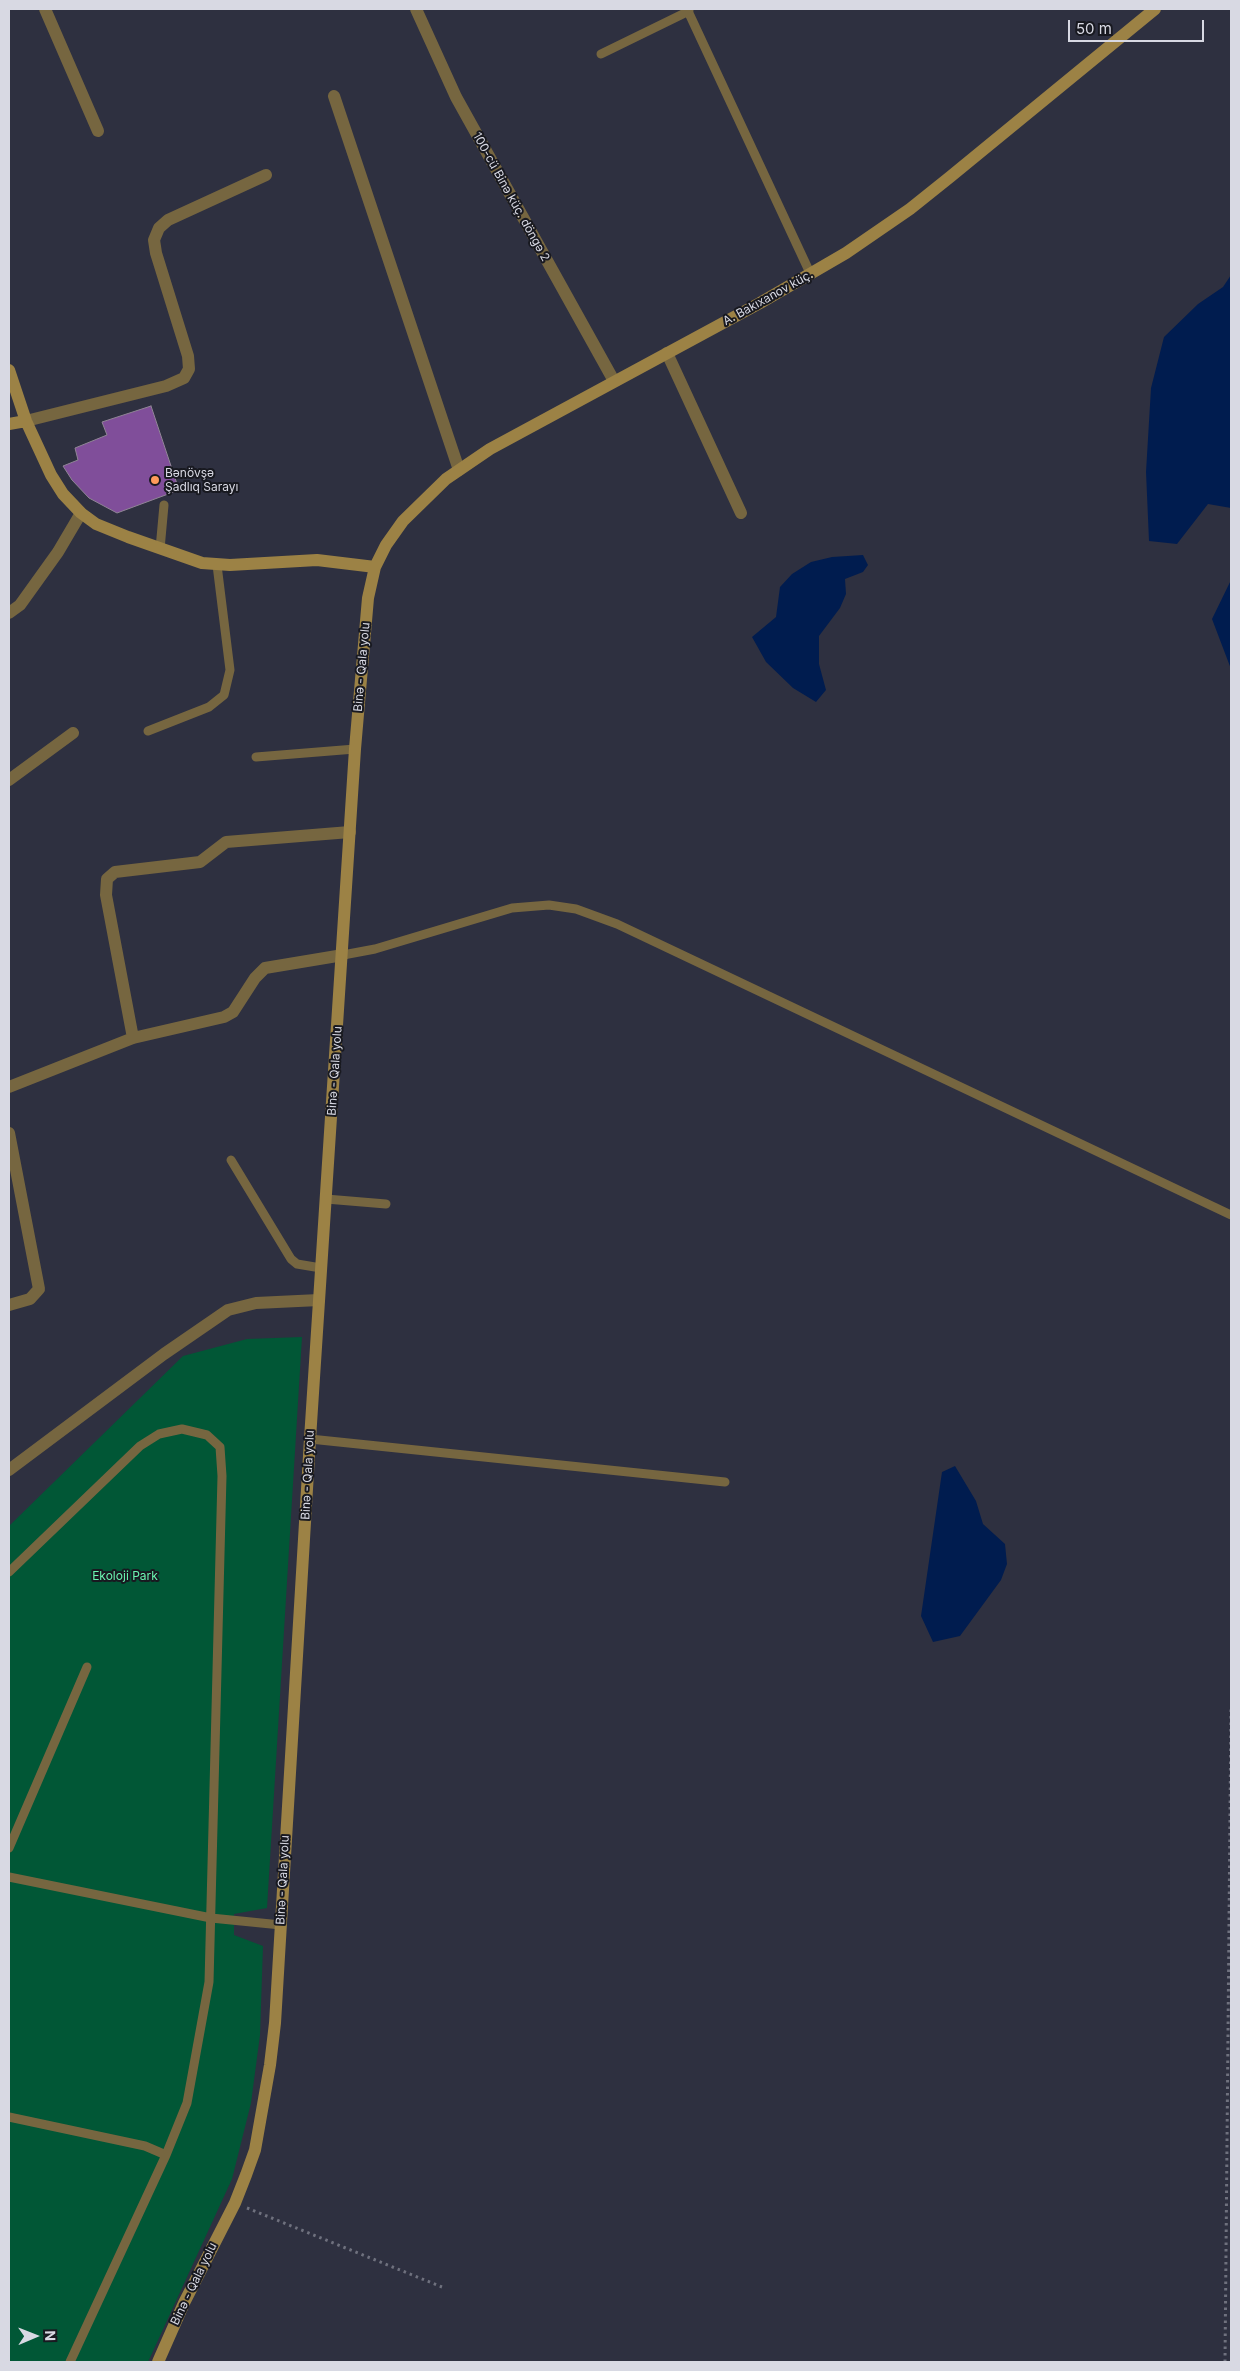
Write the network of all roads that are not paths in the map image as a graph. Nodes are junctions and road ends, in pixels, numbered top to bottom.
1 (45, 9) edge
2 (416, 9) edge
3 (1155, 9) edge
4 (688, 10) edge
5 (601, 54) dead end
6 (334, 96) dead end
7 (98, 131) dead end
8 (266, 175) dead end
9 (811, 275) junction
10 (667, 353) junction
11 (9, 370) edge
12 (614, 381) junction
13 (26, 421) junction
14 (9, 424) edge
15 (459, 470) junction
16 (164, 505) dead end
17 (81, 514) junction
18 (742, 514) dead end
19 (160, 549) junction
20 (218, 565) junction
21 (375, 567) junction
22 (9, 613) edge
23 (148, 731) dead end
24 (73, 733) dead end
25 (355, 749) junction
26 (256, 757) dead end
27 (9, 780) edge
28 (350, 832) junction
29 (342, 954) junction
30 (133, 1038) junction
31 (9, 1087) edge
32 (9, 1133) edge
33 (232, 1160) dead end
34 (326, 1199) junction
35 (386, 1204) dead end
36 (1231, 1215) edge
37 (321, 1268) junction
38 (319, 1300) junction
39 (9, 1305) edge
40 (310, 1438) junction
41 (9, 1470) edge
42 (725, 1482) dead end
43 (9, 1572) edge
44 (87, 1667) dead end
45 (9, 1848) edge
46 (9, 1877) edge
47 (211, 1918) junction
48 (281, 1925) junction
49 (9, 2118) edge
50 (166, 2155) junction
51 (70, 2362) edge
52 (158, 2362) edge

1 - 7 street
2 - 12 street, 100-cü Binə küç. döngə 2
3 - 9 main road, A. Bakıxanov küç.
4 - 5 lane
4 - 9 lane
6 - 15 street
8 - 13 street
9 - 10 main road, A. Bakıxanov küç.
10 - 12 main road, A. Bakıxanov küç.
10 - 18 street
11 - 13 main road
12 - 15 main road, A. Bakıxanov küç.
13 - 14 main road
13 - 17 main road
15 - 21 main road, A. Bakıxanov küç.
16 - 19 lane
17 - 19 main road
17 - 22 street
19 - 20 main road
20 - 21 main road
20 - 23 lane
21 - 25 main road, Binə - Qala yolu
24 - 27 street
25 - 26 lane
25 - 28 main road, Binə - Qala yolu
28 - 29 main road, Binə - Qala yolu
28 - 30 street
29 - 30 street
29 - 34 main road, Binə - Qala yolu
29 - 36 lane
30 - 31 street
32 - 39 street
33 - 37 lane
34 - 35 lane
34 - 37 main road, Binə - Qala yolu
37 - 38 main road, Binə - Qala yolu
38 - 40 main road, Binə - Qala yolu
38 - 41 street
40 - 42 lane
40 - 48 main road, Binə - Qala yolu
43 - 47 lane
44 - 45 lane
46 - 47 lane
47 - 48 lane
47 - 50 lane
48 - 52 main road, Binə - Qala yolu
49 - 50 lane
50 - 51 lane

